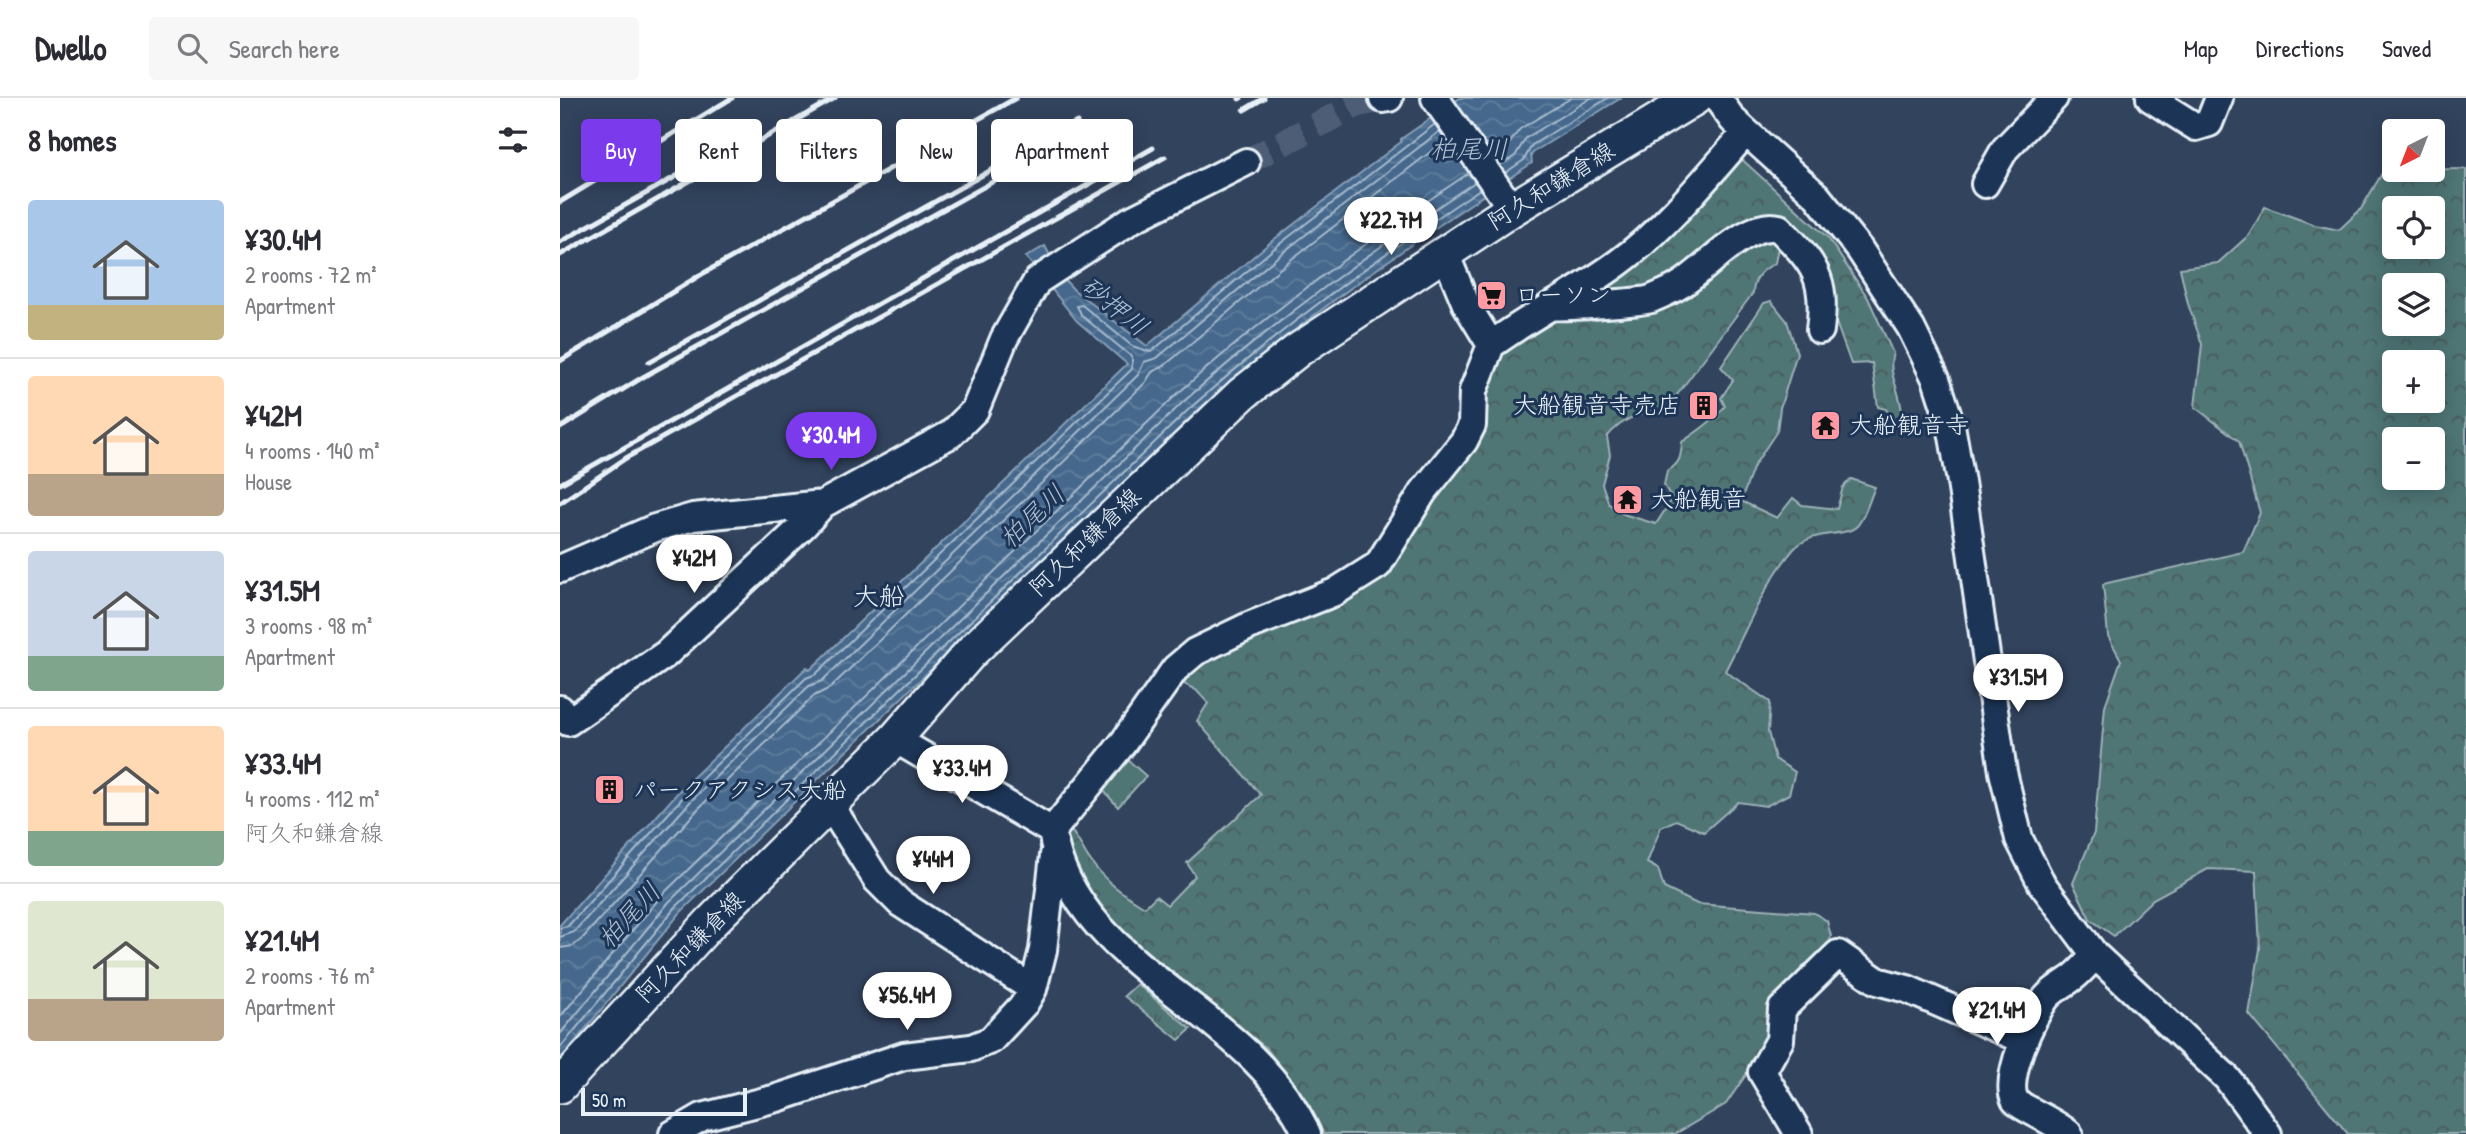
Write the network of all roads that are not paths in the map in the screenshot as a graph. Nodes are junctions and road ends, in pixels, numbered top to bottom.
1 (1695, 98) edge
2 (1717, 98) edge
3 (2054, 98) edge
4 (2150, 98) edge
5 (2219, 98) edge
6 (1436, 99) edge
7 (1746, 132) junction
8 (1246, 162) tunnel mouth
9 (1985, 184) dead end
10 (1507, 201) junction
11 (1445, 253) junction
12 (1550, 306) junction
13 (1820, 330) dead end
14 (1491, 345) junction
15 (823, 504) junction
16 (560, 569) edge
17 (560, 709) edge
18 (895, 739) junction
19 (830, 805) junction
20 (1054, 841) junction
21 (2095, 955) junction
22 (1032, 989) junction
23 (2022, 1040) junction
24 (560, 1086) edge
25 (673, 1134) edge
26 (1307, 1134) edge
27 (1799, 1134) edge
28 (2069, 1134) edge
29 (2269, 1134) edge

1 - 10 main road, 阿久和鎌倉線
2 - 7 street
3 - 9 street
4 - 5 street
6 - 10 street
7 - 12 street
7 - 21 street
8 - 15 street
10 - 11 main road, 阿久和鎌倉線
11 - 14 street
11 - 18 main road, 阿久和鎌倉線
12 - 13 street
12 - 14 street
14 - 20 street
15 - 16 street
15 - 17 street
18 - 19 main road, 阿久和鎌倉線
18 - 20 street
19 - 22 street
19 - 24 main road, 阿久和鎌倉線
20 - 22 street
20 - 26 street
21 - 23 street
21 - 29 street
22 - 25 street
23 - 27 street
23 - 28 street

